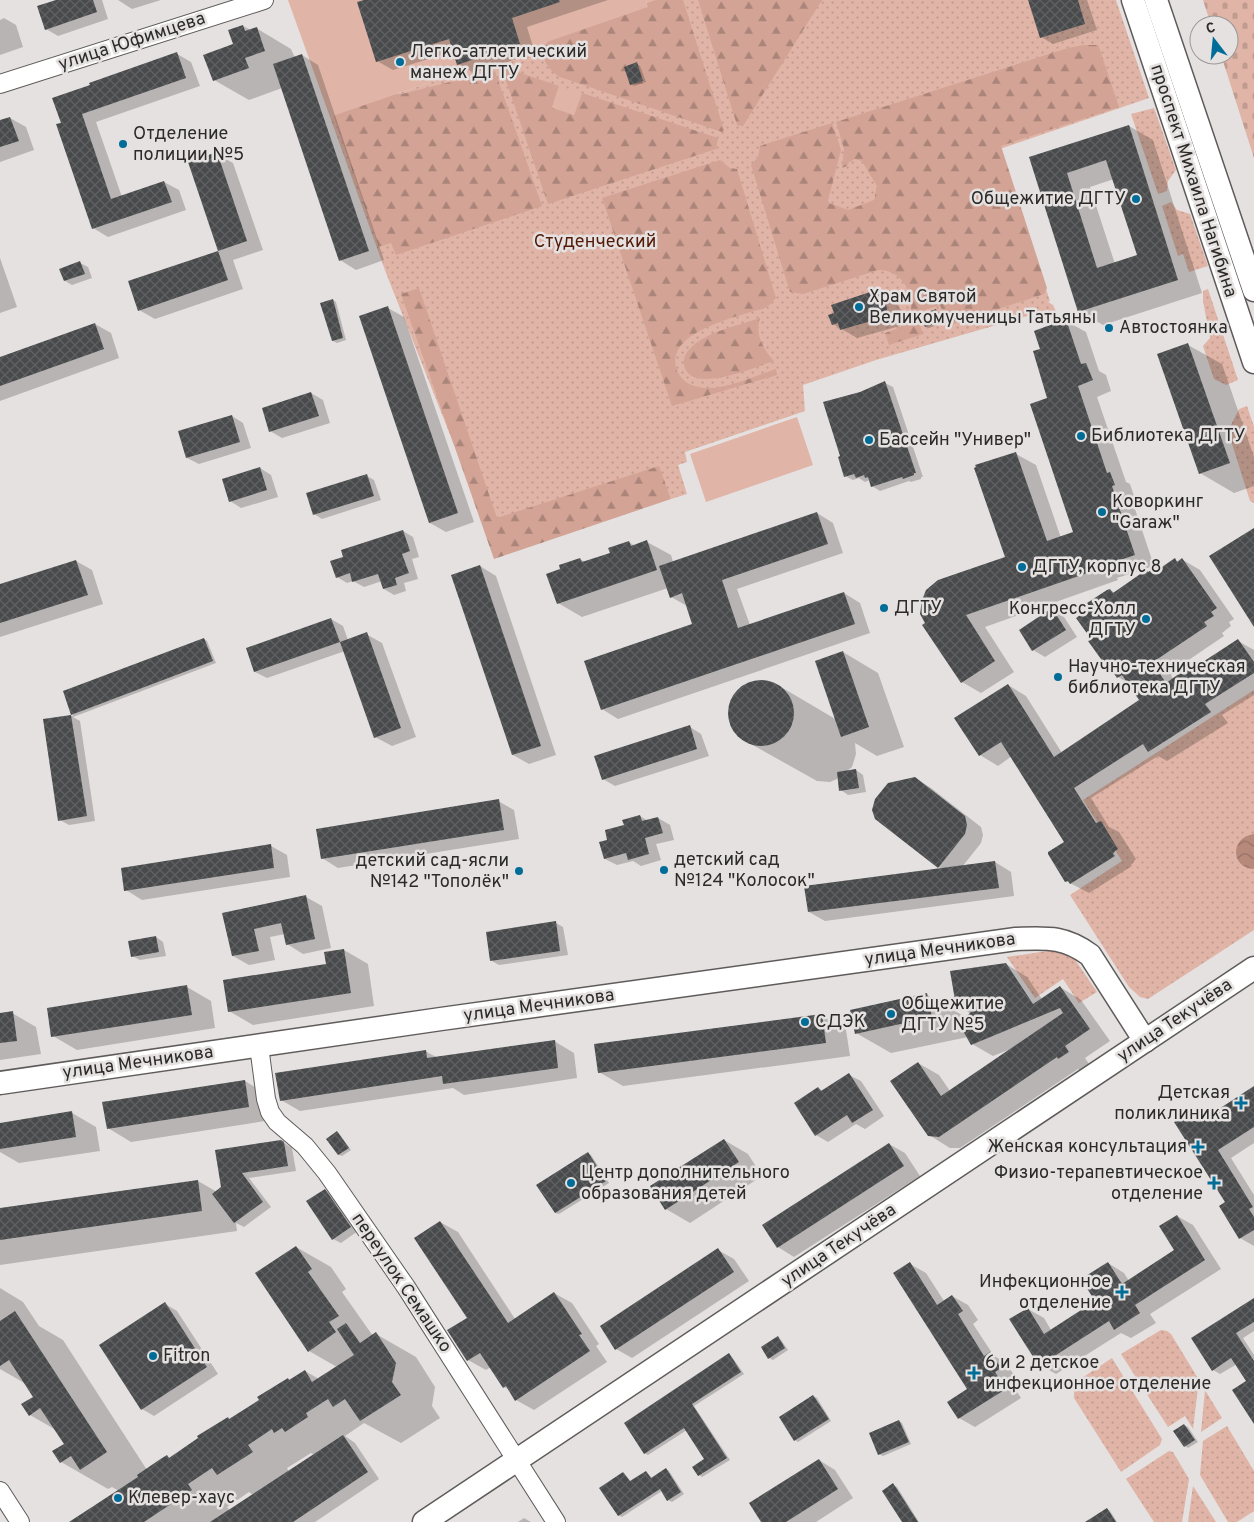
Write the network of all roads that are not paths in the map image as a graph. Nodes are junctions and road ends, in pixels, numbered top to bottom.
1 (264, 0) edge
2 (1133, 0) edge
3 (1156, 0) edge
4 (0, 84) edge
5 (1254, 290) edge
6 (1254, 362) edge
7 (1254, 969) edge
8 (1145, 1041) junction
9 (258, 1046) junction
10 (0, 1083) edge
11 (517, 1461) junction
12 (0, 1491) edge
13 (20, 1522) edge
14 (424, 1522) edge
15 (556, 1522) edge

1 - 4 street, улица Юфимцева
2 - 6 main road, проспект Михаила Нагибина
3 - 5 main road, проспект Михаила Нагибина
7 - 8 main road, улица Текучёва
8 - 9 main road, улица Мечникова
8 - 11 main road, улица Текучёва
9 - 10 main road, улица Мечникова
9 - 11 street, переулок Семашко
11 - 14 main road, улица Текучёва
11 - 15 street, переулок Семашко
12 - 13 street

